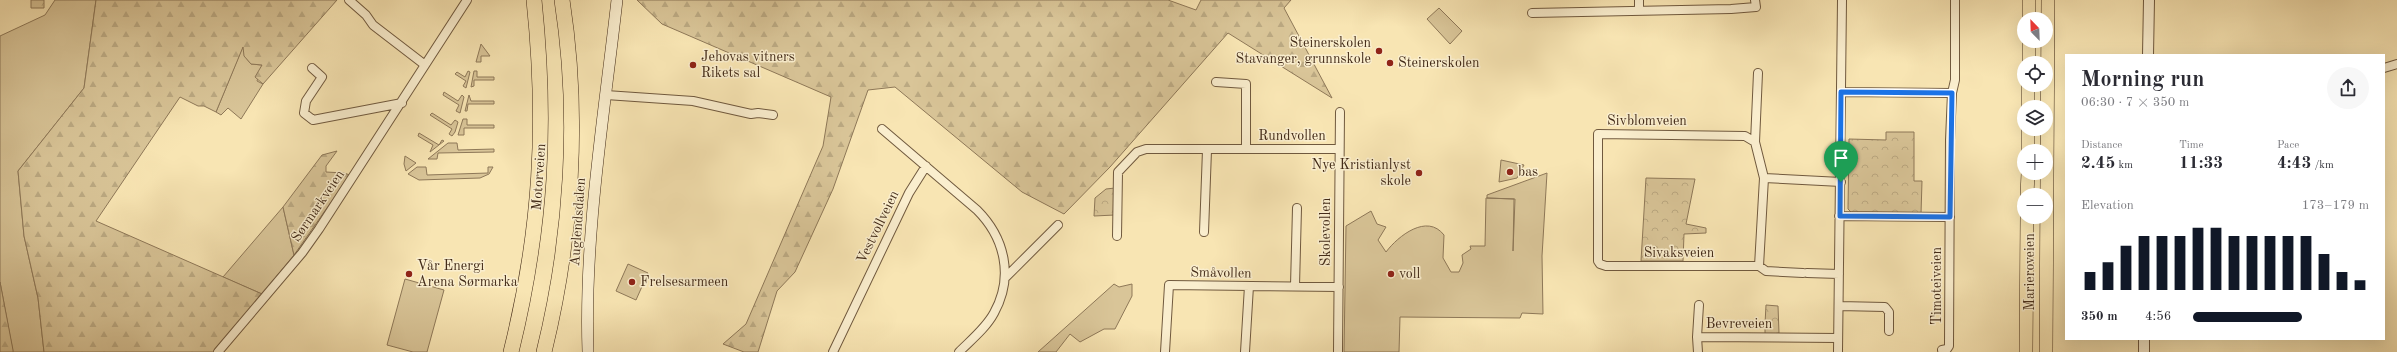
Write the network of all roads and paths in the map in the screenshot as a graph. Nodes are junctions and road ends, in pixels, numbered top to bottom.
1 (349, 0) edge
2 (467, 0) edge
3 (534, 0) edge
4 (562, 0) edge
5 (617, 0) edge
6 (1639, 0) edge
7 (1755, 0) edge
8 (1842, 0) edge
9 (1956, 0) edge
10 (2029, 0) edge
11 (2048, 0) edge
12 (2149, 0) edge
13 (1639, 11) junction
14 (2029, 12) edge
15 (1532, 13) dead end
16 (2148, 54) edge
17 (2397, 64) edge
18 (425, 65) junction
19 (312, 68) dead end
20 (2385, 68) edge
21 (1758, 73) dead end
22 (1216, 82) dead end
23 (1841, 92) junction
24 (1952, 93) junction
25 (606, 95) junction
26 (402, 103) junction
27 (1340, 112) dead end
28 (773, 115) dead end
29 (882, 129) dead end
30 (1755, 142) junction
31 (1246, 149) junction
32 (1339, 149) junction
33 (1207, 150) junction
34 (926, 166) junction
35 (1764, 178) junction
36 (1841, 182) junction
37 (1296, 208) dead end
38 (1840, 216) junction
39 (1950, 217) junction
40 (2027, 224) edge
41 (1058, 225) dead end
42 (1204, 232) dead end
43 (1117, 236) dead end
44 (1600, 264) joint
45 (1759, 266) junction
46 (1839, 274) junction
47 (1006, 277) junction
48 (1249, 286) junction
49 (1295, 286) junction
50 (1339, 287) junction
51 (1699, 305) dead end
52 (1839, 306) junction
53 (1889, 331) dead end
54 (1698, 337) junction
55 (1838, 338) junction
56 (2144, 340) edge
57 (1942, 350) dead end
58 (218, 352) edge
59 (511, 352) edge
60 (544, 352) edge
61 (588, 352) edge
62 (833, 352) edge
63 (959, 352) edge
64 (1165, 352) edge
65 (1245, 352) edge
66 (1338, 352) edge
67 (1698, 352) edge
68 (1838, 352) edge
69 (2026, 352) edge
70 (2046, 352) edge
71 (2144, 352) edge

1 - 18 street
2 - 18 street, Sørmarkveien
3 - 59 highway, Motorveien
4 - 60 highway
5 - 25 main road, Auglendsdalen
6 - 13 street
7 - 13 street
8 - 23 street
9 - 24 street, Timoteiveien
10 - 14 main road
11 - 70 main road, Marieroveien
12 - 16 street
13 - 15 street
17 - 20 street
18 - 26 street, Sørmarkveien
19 - 26 street
21 - 30 street
22 - 31 street, Rundvollen
23 - 24 street
23 - 36 street
24 - 39 street, Timoteiveien
25 - 28 street
25 - 61 main road, Auglendsdalen
26 - 58 street, Sørmarkveien
27 - 32 street, Skolevollen
29 - 34 street
30 - 35 street
30 - 44 street, Sivblomveien
31 - 32 street, Rundvollen
31 - 33 street, Rundvollen
32 - 50 street, Skolevollen
33 - 42 street
33 - 43 street, Rundvollen
34 - 47 street
34 - 62 street, Vestvollveien
35 - 36 street
35 - 45 street
36 - 38 street
37 - 49 street
38 - 39 street
38 - 46 street
39 - 57 street, Timoteiveien
40 - 69 main road, Marieroveien
41 - 47 street
44 - 45 street, Sivaksveien
45 - 46 street, Sivaksveien
46 - 52 street
47 - 63 street
48 - 49 street, Småvollen
48 - 64 street, Småvollen
48 - 65 street
49 - 50 street, Småvollen
50 - 66 street, Skolevollen
51 - 54 street, Bevreveien
52 - 53 street
52 - 55 street
54 - 55 street, Bevreveien
54 - 67 street, Bevreveien
55 - 68 street
56 - 71 street

